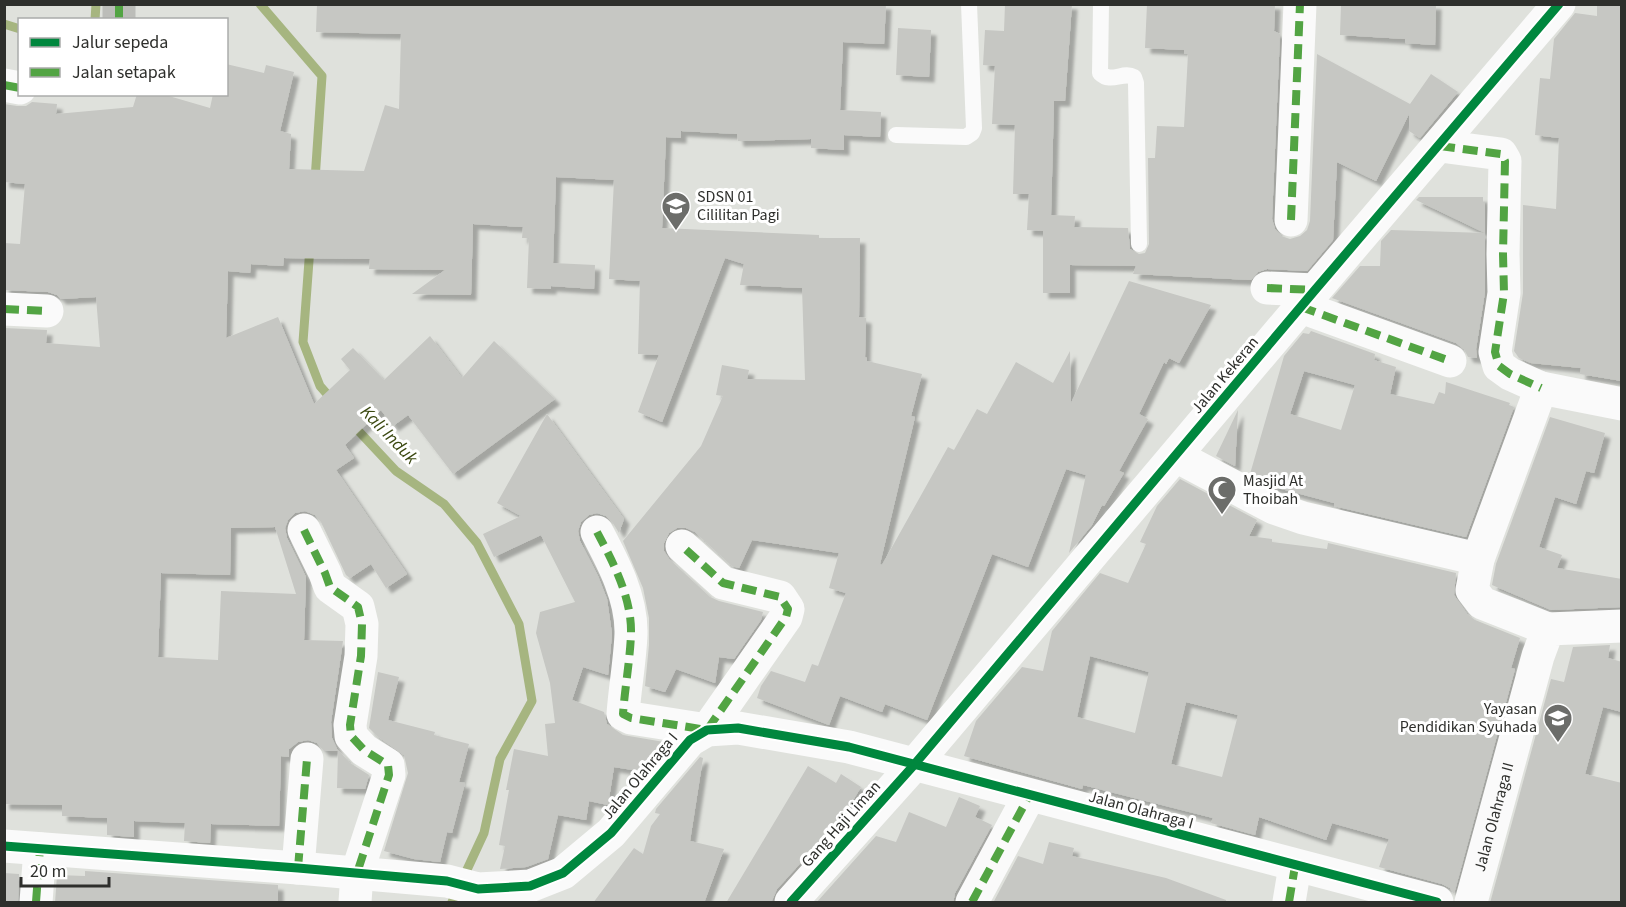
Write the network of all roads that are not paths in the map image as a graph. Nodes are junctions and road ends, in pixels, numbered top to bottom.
1 (969, 4) edge
2 (1101, 4) edge
3 (1300, 4) edge
4 (1559, 4) edge
5 (896, 135) dead end
6 (1440, 146) junction
7 (1291, 220) dead end
8 (1139, 244) dead end
9 (1267, 288) dead end
10 (1308, 299) junction
11 (4, 309) edge
12 (47, 311) dead end
13 (1450, 361) dead end
14 (1541, 388) junction
15 (1622, 404) edge
16 (1176, 456) junction
17 (304, 530) dead end
18 (597, 532) dead end
19 (682, 546) dead end
20 (1478, 559) junction
21 (1622, 626) edge
22 (1548, 629) junction
23 (707, 730) junction
24 (307, 759) dead end
25 (914, 765) junction
26 (1029, 796) junction
27 (4, 846) edge
28 (40, 849) junction
29 (1295, 866) junction
30 (298, 868) junction
31 (356, 888) edge
32 (36, 903) edge
33 (791, 903) edge
34 (972, 903) edge
35 (1289, 903) edge
36 (1437, 903) edge
37 (1471, 903) edge

1 - 5 lane
2 - 8 lane
3 - 7 street
4 - 6 street, Jalan Kekeran
6 - 10 street, Jalan Kekeran
6 - 14 street
9 - 10 street
10 - 13 street
10 - 16 street, Jalan Kekeran
11 - 12 street
14 - 15 street
14 - 20 street
16 - 20 street
16 - 25 street, Jalan Kekeran
17 - 31 street
18 - 23 street
19 - 23 street
20 - 22 street
21 - 22 street
22 - 37 street, Jalan Olahraga II
23 - 25 street, Jalan Olahraga I
23 - 31 street, Jalan Olahraga I
24 - 30 street
25 - 26 street, Jalan Olahraga I
25 - 33 street, Gang Haji Liman
26 - 29 street, Jalan Olahraga I
26 - 34 street
27 - 28 street, Jalan Olahraga I
28 - 30 street, Jalan Olahraga I
28 - 32 street
29 - 35 street
29 - 36 street, Jalan Olahraga I
30 - 31 street, Jalan Olahraga I

